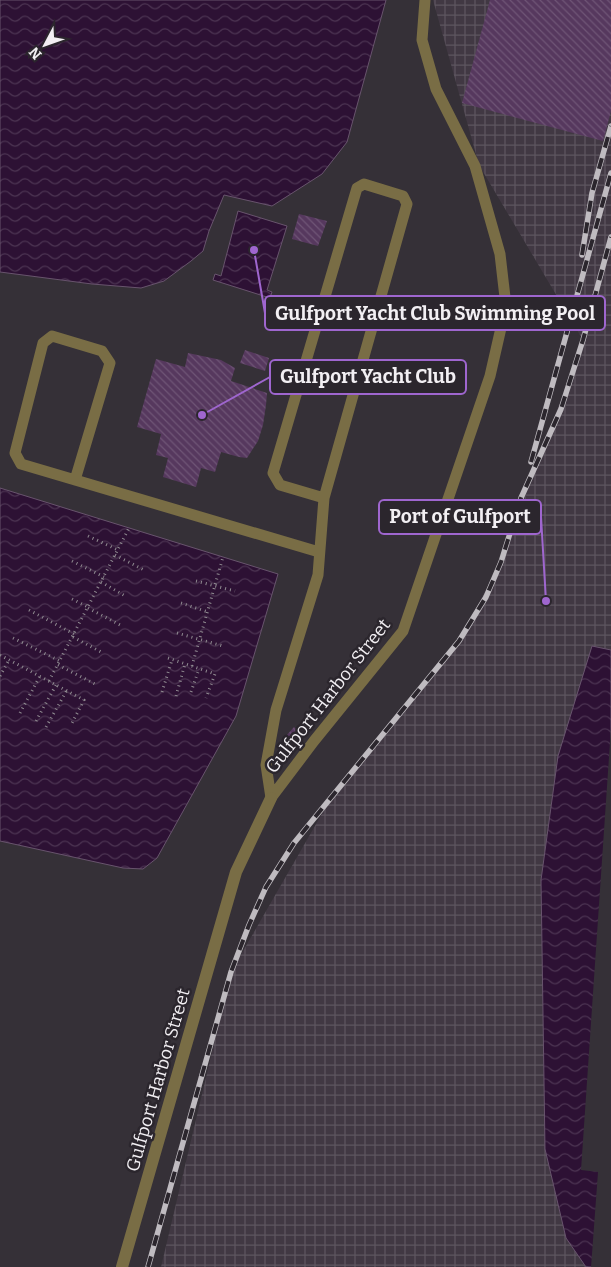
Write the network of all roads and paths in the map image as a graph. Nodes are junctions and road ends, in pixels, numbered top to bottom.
1 (425, 0) edge
2 (75, 480) junction
3 (324, 498) junction
4 (129, 528) dead end
5 (88, 536) dead end
6 (118, 550) junction
7 (319, 552) junction
8 (115, 555) junction
9 (223, 557) dead end
10 (72, 561) dead end
11 (146, 571) dead end
12 (104, 577) junction
13 (196, 581) dead end
14 (101, 582) junction
15 (215, 586) junction
16 (235, 591) dead end
17 (127, 596) dead end
18 (72, 599) dead end
19 (181, 604) dead end
20 (88, 608) junction
21 (29, 610) dead end
22 (208, 612) junction
23 (120, 625) dead end
24 (177, 633) dead end
25 (74, 635) junction
26 (13, 638) dead end
27 (200, 640) junction
28 (223, 646) dead end
29 (104, 653) dead end
30 (0, 655) edge
31 (9, 660) junction
32 (60, 661) junction
33 (184, 664) junction
34 (58, 665) junction
35 (192, 666) junction
36 (199, 669) junction
37 (0, 676) edge
38 (40, 676) junction
39 (49, 681) junction
40 (95, 684) dead end
41 (56, 685) junction
42 (66, 690) junction
43 (162, 692) dead end
44 (191, 692) dead end
45 (176, 696) dead end
46 (206, 698) dead end
47 (20, 713) dead end
48 (36, 721) dead end
49 (71, 725) dead end
50 (46, 726) dead end
51 (271, 798) junction
52 (122, 1267) edge

1 - 51 lane, Gulfport Harbor Street
2 - 2 lane
2 - 7 lane
3 - 3 lane
3 - 7 lane
4 - 6 path
5 - 6 path
6 - 8 path
7 - 51 lane
8 - 11 path
8 - 12 path
9 - 15 path
10 - 12 path
12 - 14 path
13 - 15 path
14 - 17 path
14 - 20 path
15 - 16 path
15 - 22 path
18 - 20 path
19 - 22 path
20 - 23 path
20 - 25 path
21 - 25 path
22 - 27 path
24 - 27 path
25 - 29 path
25 - 32 path
26 - 32 path
27 - 28 path
27 - 35 path
30 - 31 path
31 - 37 path
31 - 38 path
32 - 34 path
33 - 35 path
33 - 43 path
33 - 45 path
34 - 39 path
34 - 40 path
35 - 36 path
36 - 44 path
36 - 46 path
38 - 39 path
38 - 47 path
39 - 41 path
41 - 42 path
41 - 48 path
42 - 49 path
42 - 50 path
51 - 52 street, Gulfport Harbor Street

